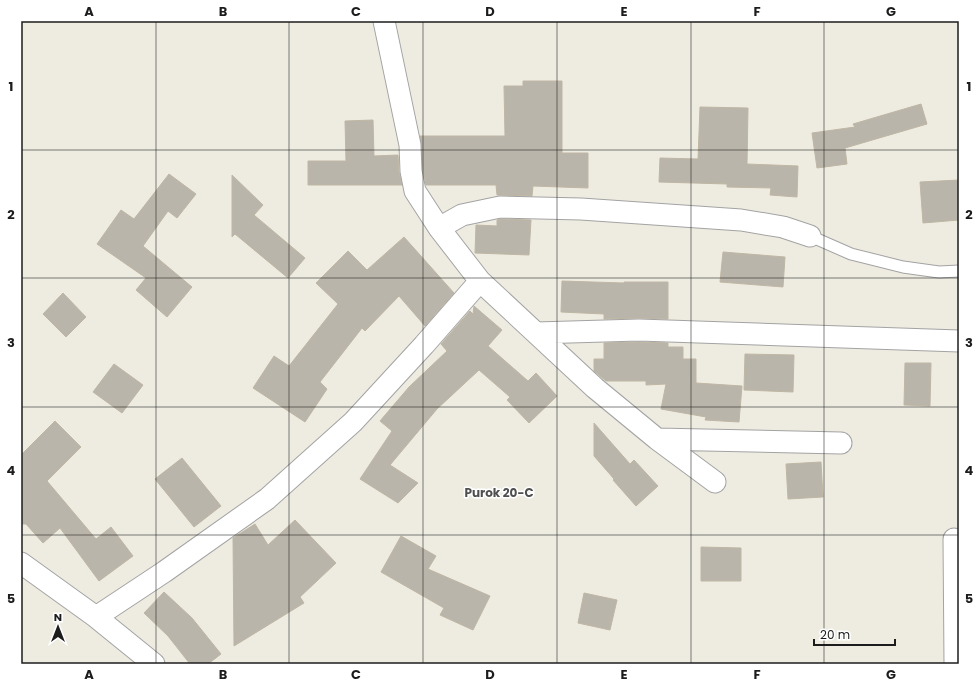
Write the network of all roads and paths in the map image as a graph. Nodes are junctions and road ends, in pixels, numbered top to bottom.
1 (384, 21) edge
2 (439, 228) junction
3 (810, 236) joint
4 (959, 272) edge
5 (480, 281) junction
6 (536, 334) junction
7 (959, 341) edge
8 (657, 439) junction
9 (841, 443) dead end
10 (715, 482) dead end
11 (954, 539) dead end
12 (24, 568) edge
13 (96, 617) junction
14 (154, 664) edge
15 (955, 664) edge

1 - 2 street
2 - 3 street
2 - 5 street
3 - 4 lane
5 - 6 street
5 - 13 street
6 - 7 street
6 - 8 street
8 - 9 street
8 - 10 street
11 - 15 street
12 - 13 street
13 - 14 street

